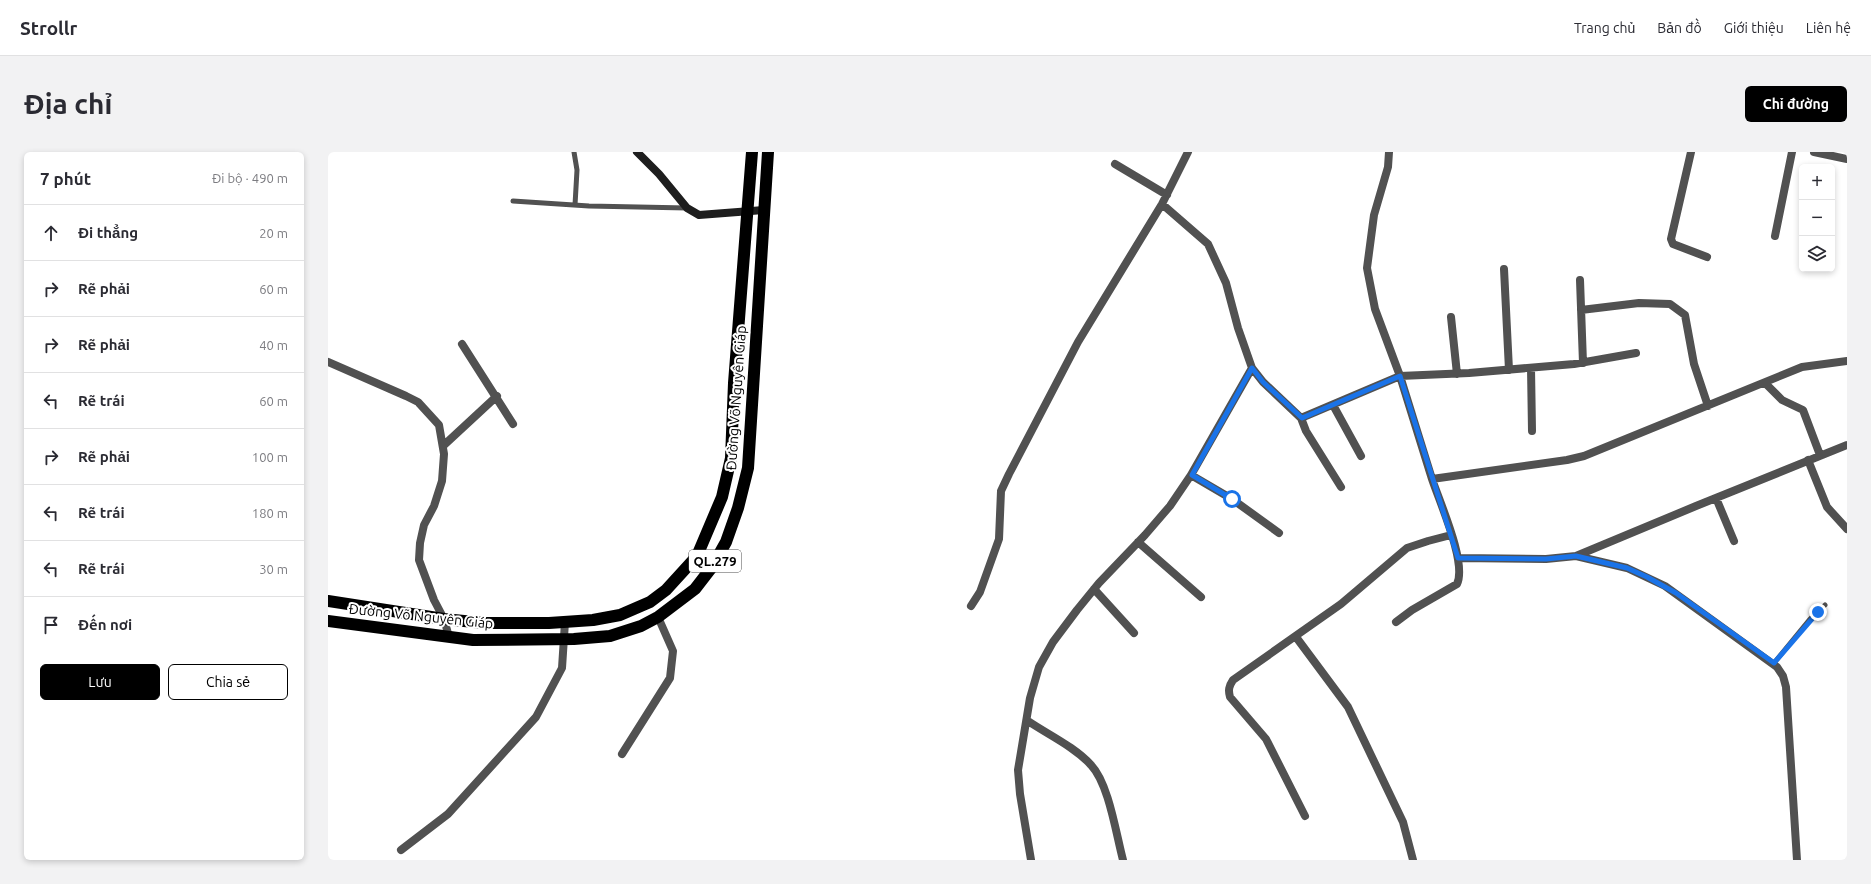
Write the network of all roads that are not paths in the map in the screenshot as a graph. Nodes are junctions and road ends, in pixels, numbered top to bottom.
1 (574, 152) edge
2 (637, 152) edge
3 (752, 152) edge
4 (768, 152) edge
5 (1188, 152) edge
6 (1389, 152) edge
7 (1691, 152) edge
8 (1792, 152) edge
9 (1814, 152) edge
10 (1847, 159) edge
11 (1115, 164) dead end
12 (1167, 195) junction
13 (514, 200) dead end
14 (1162, 204) junction
15 (574, 205) junction
16 (687, 208) junction
17 (764, 210) junction
18 (748, 211) junction
19 (1775, 236) dead end
20 (1707, 257) dead end
21 (1504, 269) dead end
22 (1580, 280) dead end
23 (1580, 310) junction
24 (1451, 317) dead end
25 (462, 344) dead end
26 (1636, 353) dead end
27 (1847, 361) edge
28 (328, 362) edge
29 (1583, 363) junction
30 (1252, 368) junction
31 (1531, 368) junction
32 (1509, 370) junction
33 (1457, 374) junction
34 (1400, 376) junction
35 (1765, 383) junction
36 (496, 396) junction
37 (1332, 405) junction
38 (1708, 406) junction
39 (1302, 418) junction
40 (513, 424) dead end
41 (1532, 431) dead end
42 (1847, 445) edge
43 (443, 446) junction
44 (1820, 455) junction
45 (1361, 456) dead end
46 (1808, 460) junction
47 (1192, 475) junction
48 (1432, 479) junction
49 (1341, 487) dead end
50 (1716, 498) junction
51 (1847, 529) edge
52 (1279, 533) dead end
53 (1451, 535) junction
54 (1734, 541) dead end
55 (1138, 542) junction
56 (1576, 556) junction
57 (1458, 558) junction
58 (1094, 589) junction
59 (1201, 597) dead end
60 (328, 601) edge
61 (1825, 605) dead end
62 (971, 606) dead end
63 (658, 617) junction
64 (444, 619) junction
65 (328, 621) edge
66 (565, 622) junction
67 (1396, 622) dead end
68 (1134, 633) dead end
69 (449, 637) junction
70 (1296, 638) junction
71 (564, 640) junction
72 (1774, 663) junction
73 (1028, 721) junction
74 (622, 754) dead end
75 (1305, 816) dead end
76 (401, 850) dead end
77 (1031, 860) edge
78 (1123, 860) edge
79 (1413, 860) edge
80 (1797, 860) edge

1 - 15 lane
2 - 16 street
3 - 18 highway, Đường Võ Nguyên Giáp / QL.279
4 - 17 highway, Đường Võ Nguyên Giáp / QL.279
5 - 12 street
6 - 34 street
7 - 20 street
8 - 19 street
9 - 10 street
11 - 12 street
12 - 14 street
13 - 15 lane
14 - 30 street
14 - 62 street
15 - 16 lane
16 - 18 street
17 - 18 street
17 - 63 highway, Đường Võ Nguyên Giáp / QL.279
18 - 66 highway, Đường Võ Nguyên Giáp / QL.279
21 - 32 street
22 - 23 street
23 - 29 street
23 - 38 street
24 - 33 street
25 - 36 street
26 - 29 street
27 - 35 street
28 - 43 street
29 - 31 street
30 - 39 street
30 - 47 street
31 - 32 street
31 - 41 street
32 - 33 street
33 - 34 street
34 - 37 street
34 - 48 street
35 - 38 street
35 - 44 street
36 - 40 street
36 - 43 street
37 - 39 street
37 - 45 street
38 - 48 street
39 - 49 street
42 - 44 street
43 - 64 street
44 - 46 street
46 - 50 street
46 - 51 street
47 - 52 street
47 - 55 street
48 - 53 street
50 - 54 street
50 - 56 street
53 - 57 street
53 - 70 street
55 - 58 street
55 - 59 street
56 - 57 street
56 - 72 street
57 - 67 street
58 - 68 street
58 - 73 street
60 - 64 highway, Đường Võ Nguyên Giáp / QL.279
61 - 72 lane
63 - 71 highway, Đường Võ Nguyên Giáp / QL.279
63 - 74 street
64 - 66 highway, Đường Võ Nguyên Giáp / QL.279
64 - 69 street
65 - 69 highway, Đường Võ Nguyên Giáp / QL.279
66 - 71 street
69 - 71 highway, Đường Võ Nguyên Giáp / QL.279
70 - 75 street
70 - 79 street
71 - 76 street
72 - 80 street
73 - 77 street
73 - 78 street

